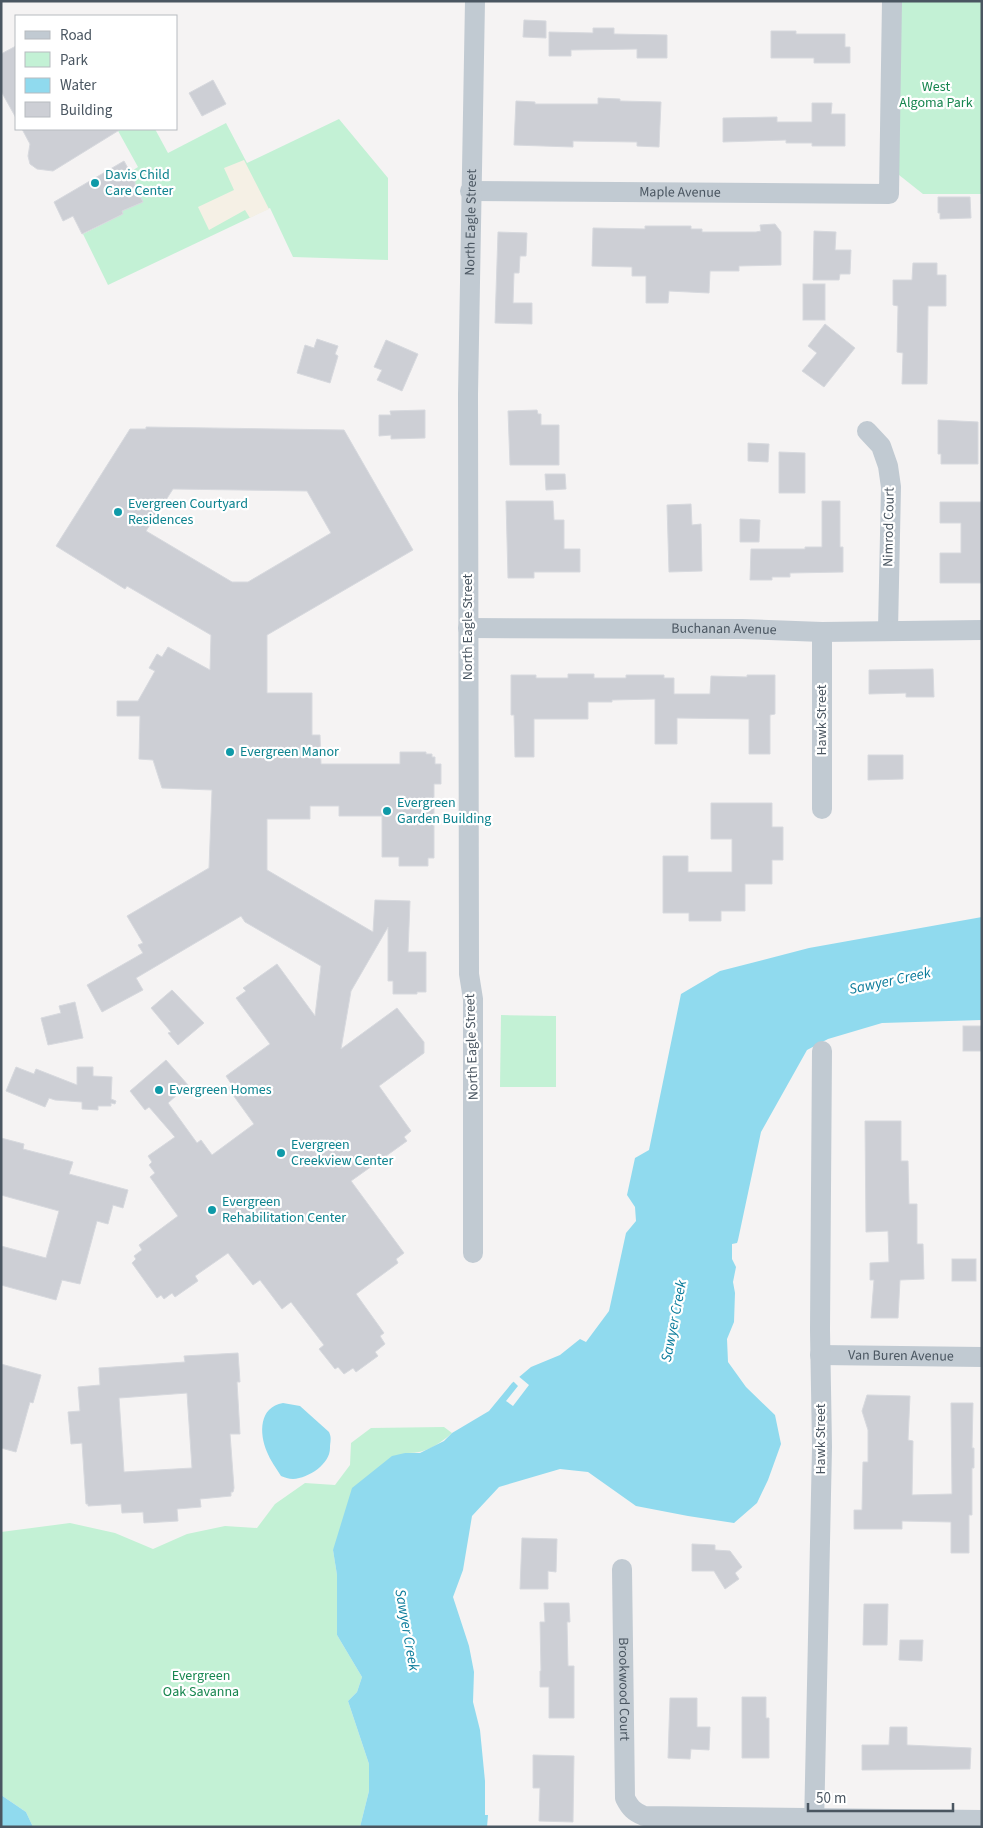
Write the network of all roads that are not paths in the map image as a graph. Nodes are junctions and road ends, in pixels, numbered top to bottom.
1 (475, 1) edge
2 (892, 1) edge
3 (470, 191) junction
4 (867, 431) dead end
5 (468, 628) junction
6 (888, 630) junction
7 (982, 630) edge
8 (822, 632) junction
9 (822, 809) dead end
10 (822, 1051) dead end
11 (473, 1252) dead end
12 (820, 1355) junction
13 (982, 1357) edge
14 (622, 1569) dead end
15 (982, 1820) edge
16 (814, 1823) edge

1 - 3 street, North Eagle Street
2 - 3 street, Maple Avenue
3 - 5 street, North Eagle Street
4 - 6 street, Nimrod Court
5 - 8 street, Buchanan Avenue
5 - 11 street, North Eagle Street
6 - 7 street, Buchanan Avenue
6 - 8 street, Buchanan Avenue
8 - 9 street, Hawk Street
10 - 12 street, Hawk Street
12 - 13 street, Van Buren Avenue
12 - 16 street, Hawk Street
14 - 16 street, Brookwood Court
15 - 16 street

